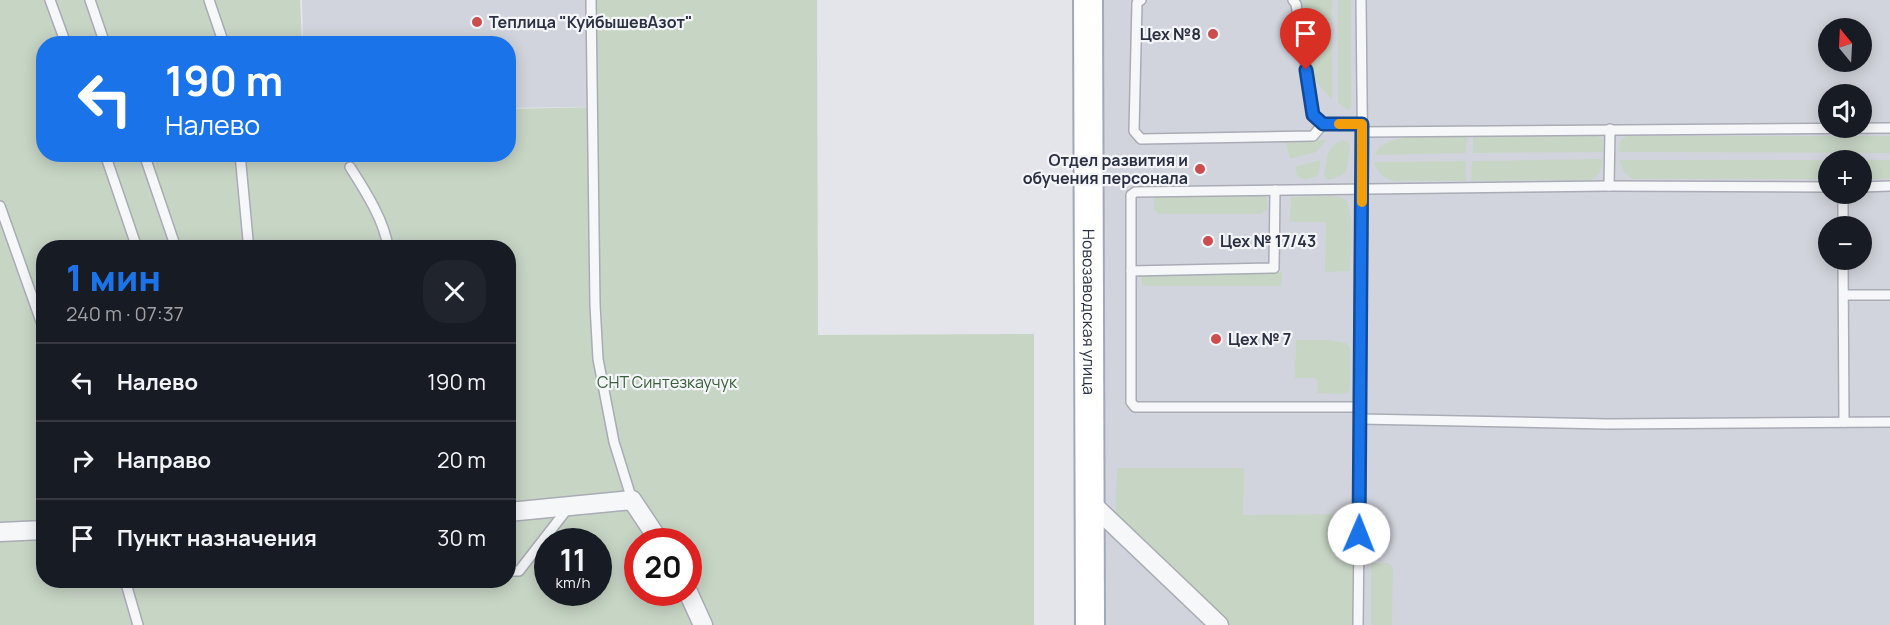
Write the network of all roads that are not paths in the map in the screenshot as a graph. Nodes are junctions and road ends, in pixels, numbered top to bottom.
1 (50, 0) edge
2 (90, 0) edge
3 (209, 0) edge
4 (591, 0) edge
5 (1088, 0) edge
6 (1141, 0) edge
7 (1293, 0) edge
8 (1360, 0) edge
9 (63, 36) edge
10 (102, 36) edge
11 (221, 36) edge
12 (1323, 124) junction
13 (1362, 128) junction
14 (1890, 128) edge
15 (1610, 129) junction
16 (108, 162) edge
17 (147, 162) edge
18 (241, 162) edge
19 (350, 167) dead end
20 (1609, 186) junction
21 (1890, 186) edge
22 (1818, 187) edge
23 (1872, 187) edge
24 (1363, 189) junction
25 (1275, 190) junction
26 (0, 206) edge
27 (134, 240) edge
28 (173, 240) edge
29 (248, 240) edge
30 (387, 240) edge
31 (1843, 270) edge
32 (1131, 271) junction
33 (1844, 295) junction
34 (1890, 295) edge
35 (36, 307) edge
36 (1360, 407) junction
37 (1360, 419) junction
38 (1844, 422) junction
39 (1890, 422) edge
40 (632, 500) junction
41 (1090, 502) junction
42 (570, 506) junction
43 (516, 511) edge
44 (651, 528) edge
45 (36, 530) edge
46 (0, 532) edge
47 (516, 571) edge
48 (127, 588) edge
49 (695, 606) edge
50 (138, 625) edge
51 (704, 625) edge
52 (1090, 625) edge
53 (1219, 625) edge
54 (1358, 625) edge

1 - 9 lane
2 - 10 lane
3 - 11 lane
4 - 40 lane
5 - 41 main road, Новозаводская улица
6 - 12 lane
7 - 12 lane
8 - 13 lane
12 - 13 lane
13 - 15 lane
13 - 24 lane
14 - 15 lane
15 - 20 lane
16 - 27 lane
17 - 28 lane
18 - 29 lane
19 - 30 lane
20 - 22 lane
20 - 24 lane
21 - 23 lane
24 - 25 lane
24 - 36 lane
25 - 32 lane
25 - 32 lane
26 - 35 lane
31 - 33 lane
32 - 36 lane
33 - 34 lane
33 - 38 lane
36 - 37 lane
37 - 38 lane
37 - 54 lane
38 - 39 lane
40 - 42 street
40 - 44 street
41 - 52 main road, Новозаводская улица
41 - 53 street
42 - 43 street
42 - 47 lane
45 - 46 street
48 - 50 lane
49 - 51 street

